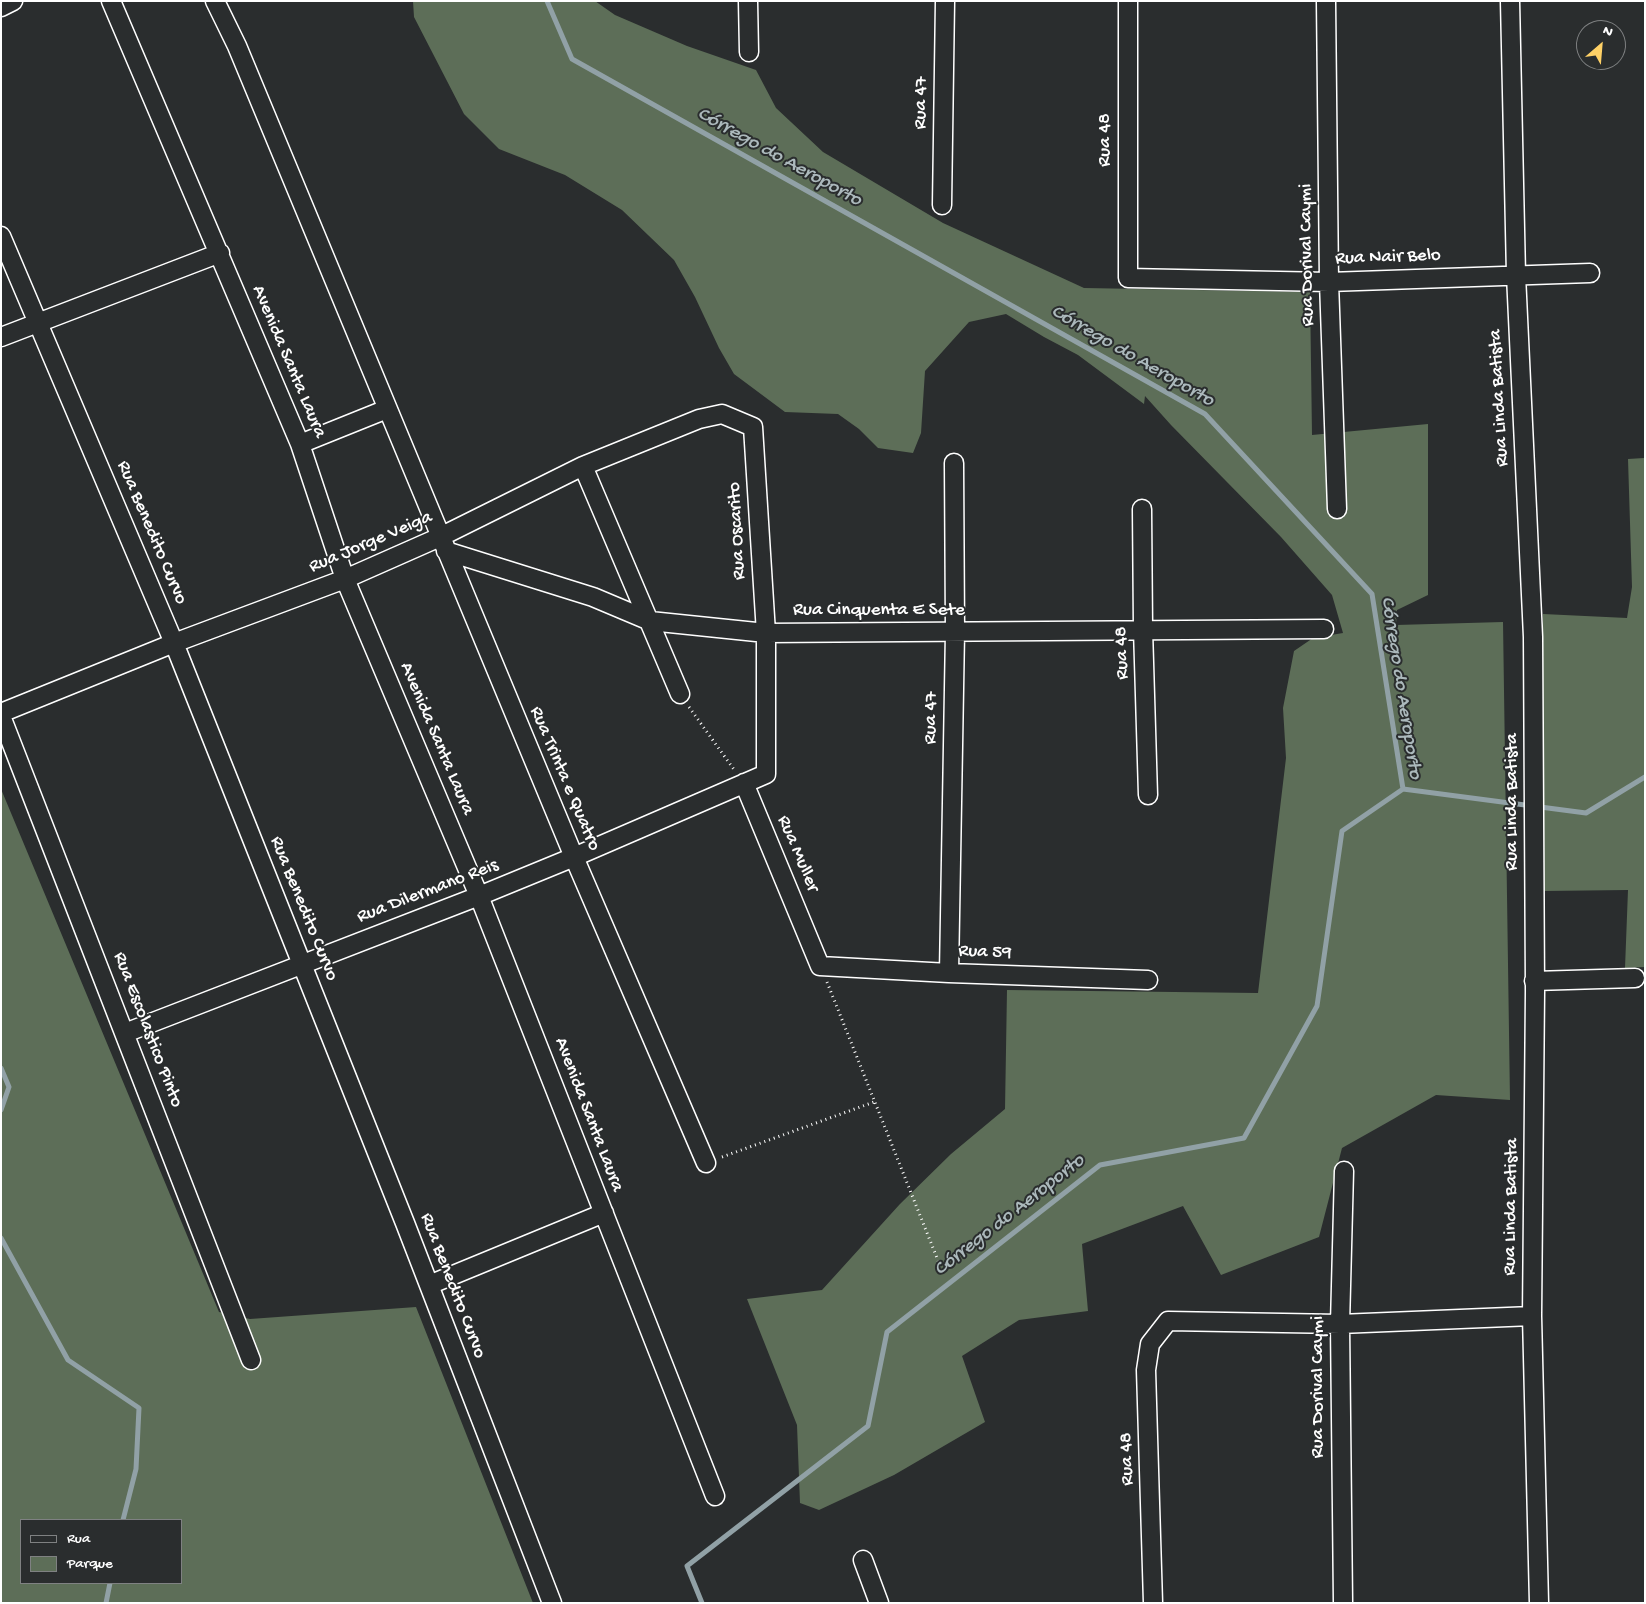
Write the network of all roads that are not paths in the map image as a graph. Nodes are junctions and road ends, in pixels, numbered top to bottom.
1 (13, 1) edge
2 (111, 1) edge
3 (215, 1) edge
4 (748, 1) edge
5 (945, 1) edge
6 (1128, 1) edge
7 (1326, 1) edge
8 (1510, 1) edge
9 (1, 6) edge
10 (749, 52) dead end
11 (942, 205) dead end
12 (1, 236) edge
13 (220, 253) junction
14 (1590, 273) dead end
15 (1516, 275) junction
16 (1128, 278) joint
17 (1329, 282) junction
18 (38, 322) junction
19 (1, 337) edge
20 (387, 409) junction
21 (753, 427) joint
22 (300, 444) junction
23 (954, 463) dead end
24 (583, 466) junction
25 (1142, 509) dead end
26 (1337, 509) dead end
27 (443, 544) junction
28 (345, 579) junction
29 (650, 621) junction
30 (1143, 629) junction
31 (1324, 629) dead end
32 (955, 632) junction
33 (766, 633) junction
34 (174, 643) junction
35 (680, 694) road end
36 (1, 715) edge
37 (744, 783) junction
38 (1148, 795) dead end
39 (574, 857) junction
40 (479, 896) junction
41 (301, 964) junction
42 (820, 966) joint
43 (949, 973) junction
44 (1635, 978) dead end
45 (1148, 980) dead end
46 (1534, 981) junction
47 (125, 1033) junction
48 (706, 1163) road end
49 (1344, 1171) dead end
50 (604, 1213) junction
51 (429, 1286) junction
52 (1532, 1316) junction
53 (1340, 1324) junction
54 (251, 1360) dead end
55 (715, 1496) dead end
56 (863, 1560) dead end
57 (552, 1603) edge
58 (879, 1603) edge
59 (1153, 1603) edge
60 (1343, 1603) edge
61 (1539, 1603) edge

1 - 9 street
2 - 13 street, Avenida Santa Laura
3 - 20 street, Rua Trinta e Quatro
4 - 10 street
5 - 11 street, Rua 47
6 - 16 street, Rua 48
7 - 17 street, Rua Dorival Caymi
8 - 15 street, Rua Linda Batista
12 - 18 street, Rua Benedito Curvo
13 - 18 street
13 - 22 street, Avenida Santa Laura
14 - 15 street, Rua Nair Belo
15 - 17 street, Rua Nair Belo
15 - 46 street, Rua Linda Batista
16 - 17 street, Rua Nair Belo
17 - 26 street, Rua Dorival Caymi
18 - 19 street
18 - 34 street, Rua Benedito Curvo
20 - 22 street
20 - 27 street, Rua Trinta e Quatro
21 - 24 street, Rua Jorge Veiga
21 - 33 street, Rua Oscarito
22 - 28 street, Avenida Santa Laura
23 - 32 street, Rua 47
24 - 27 street, Rua Jorge Veiga
24 - 29 street
25 - 30 street, Rua 48
27 - 28 street, Rua Jorge Veiga
27 - 29 street, Rua Cinquenta E Sete
27 - 39 street, Rua Trinta e Quatro
28 - 34 street, Rua Jorge Veiga
28 - 40 street, Avenida Santa Laura
29 - 33 street, Rua Cinquenta E Sete
29 - 35 street
30 - 31 street, Rua Cinquenta E Sete
30 - 32 street, Rua Cinquenta E Sete
30 - 38 street, Rua 48
32 - 33 street, Rua Cinquenta E Sete
32 - 43 street, Rua 47
33 - 37 street, Rua Oscarito
34 - 36 street, Rua Jorge Veiga
34 - 41 street, Rua Benedito Curvo
36 - 47 street, Rua Escolastico Pinto
37 - 39 street, Rua Dilermano Reis
37 - 42 street, Rua Muller
39 - 40 street, Rua Dilermano Reis
39 - 48 street, Rua Trinta e Quatro
40 - 41 street, Rua Dilermano Reis
40 - 50 street, Avenida Santa Laura
41 - 47 street, Rua Dilermano Reis
41 - 51 street, Rua Benedito Curvo
42 - 43 street, Rua 59
43 - 45 street, Rua 59
44 - 46 street
46 - 52 street, Rua Linda Batista
47 - 54 street, Rua Escolastico Pinto
49 - 53 street, Rua Dorival Caymi
50 - 51 street
50 - 55 street, Avenida Santa Laura
51 - 57 street, Rua Benedito Curvo
52 - 53 street
52 - 61 street, Rua Linda Batista
53 - 59 street, Rua 48
53 - 60 street, Rua Dorival Caymi
56 - 58 street

